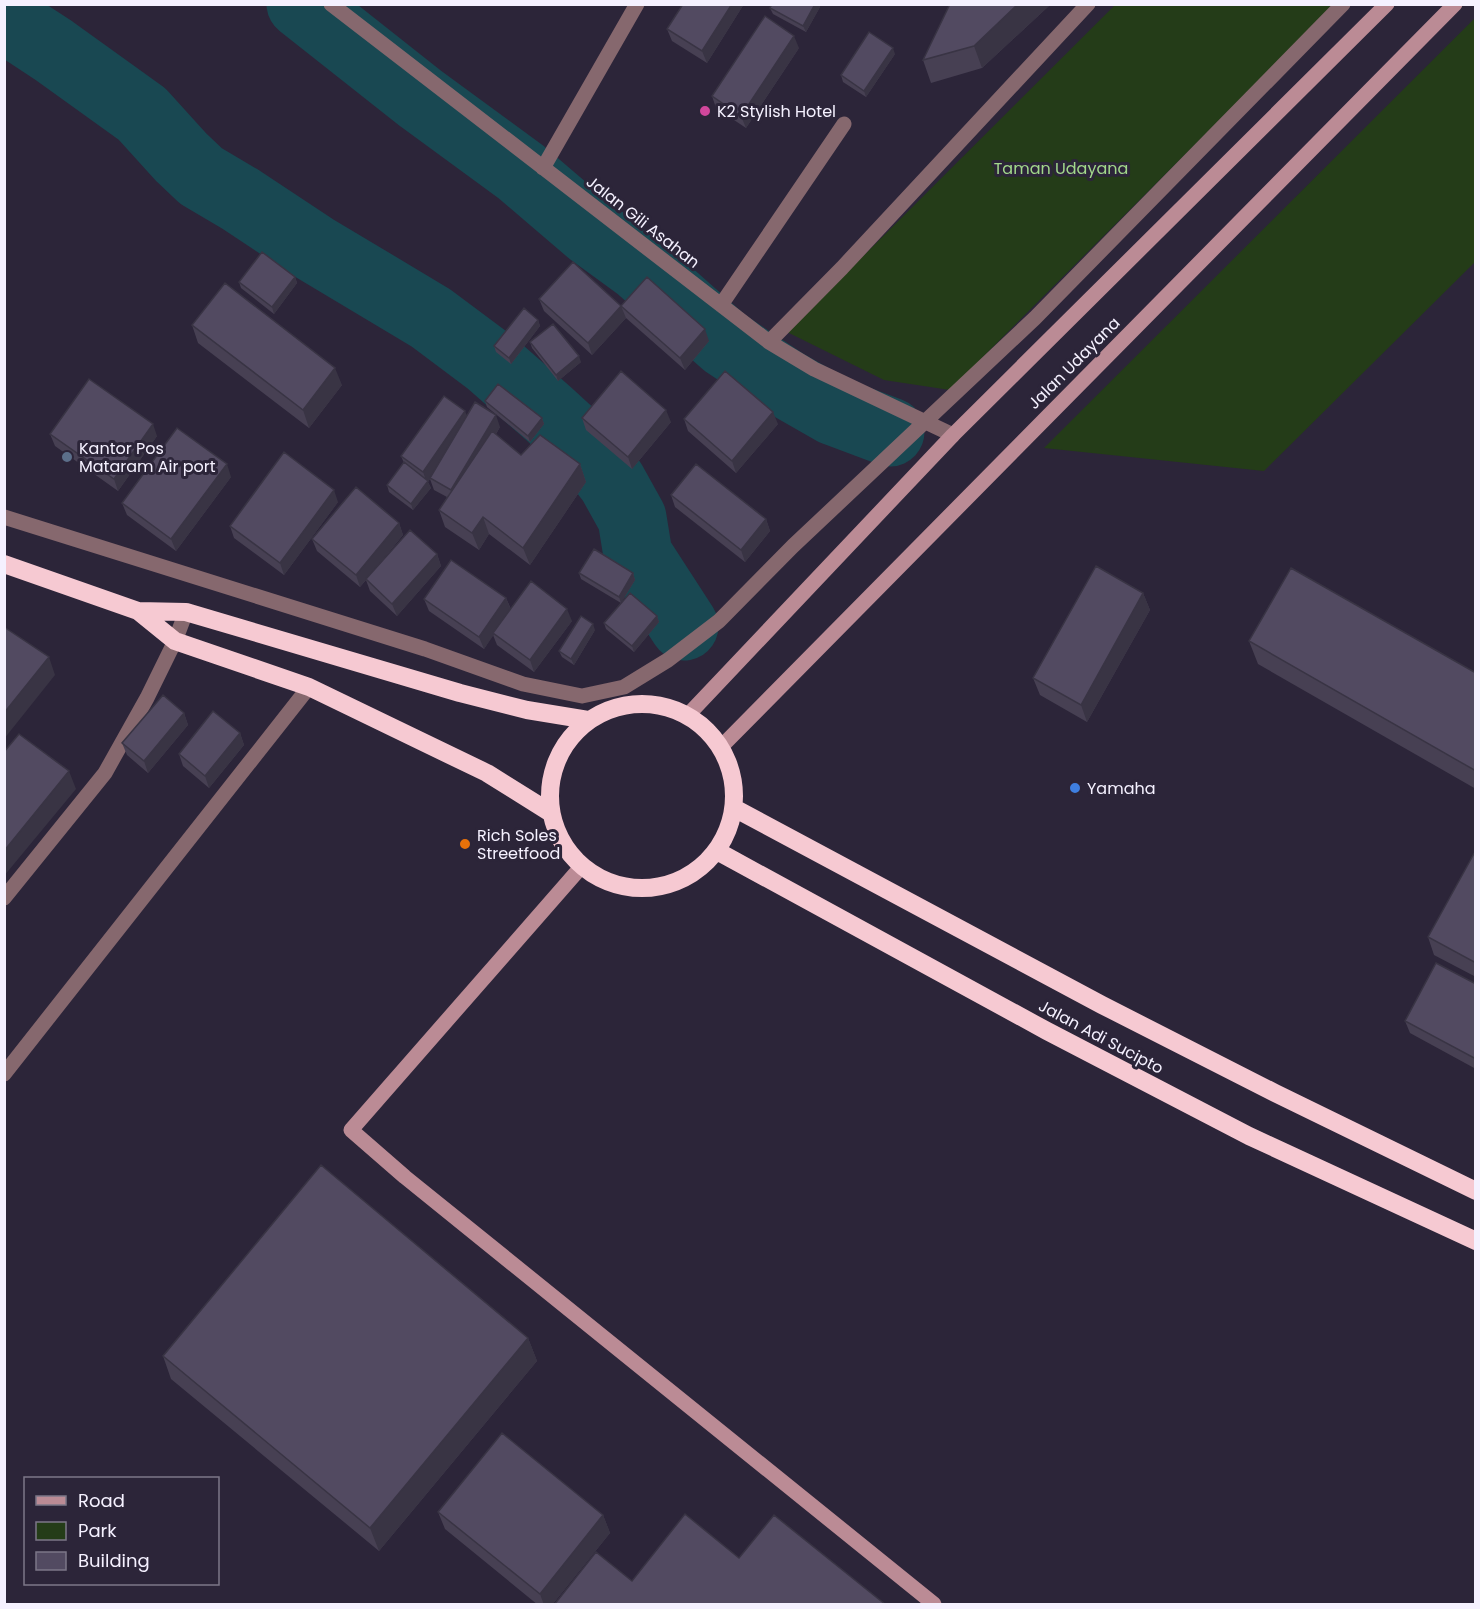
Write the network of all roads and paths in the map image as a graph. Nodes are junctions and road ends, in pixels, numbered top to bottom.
1 (331, 4) edge
2 (637, 4) edge
3 (1088, 4) edge
4 (1343, 4) edge
5 (1387, 4) edge
6 (1455, 4) edge
7 (844, 124) dead end
8 (543, 168) junction
9 (721, 305) junction
10 (769, 342) junction
11 (924, 421) junction
12 (953, 435) junction
13 (4, 517) edge
14 (4, 564) edge
15 (138, 611) junction
16 (186, 612) junction
17 (176, 641) junction
18 (309, 687) junction
19 (687, 716) junction
20 (588, 720) junction
21 (720, 748) junction
22 (734, 808) junction
23 (551, 813) junction
24 (717, 851) junction
25 (582, 866) junction
26 (4, 898) edge
27 (4, 1074) edge
28 (1476, 1191) edge
29 (1476, 1241) edge
30 (934, 1605) edge

1 - 8 street, Jalan Gili Asahan
2 - 8 street
3 - 10 street
4 - 11 street
5 - 12 main road, Jalan Udayana
6 - 21 main road, Jalan Udayana
7 - 9 street
8 - 9 street, Jalan Gili Asahan
9 - 10 street, Jalan Gili Asahan
10 - 11 street, Jalan Gili Asahan
11 - 12 street, Jalan Gili Asahan
11 - 13 street
12 - 19 main road, Jalan Udayana
14 - 15 highway
15 - 16 highway
15 - 17 highway
16 - 17 street
16 - 20 highway
17 - 18 highway
17 - 26 street
18 - 23 highway
18 - 27 street
19 - 20 highway
19 - 21 highway
20 - 23 highway
21 - 22 highway
22 - 24 highway
22 - 28 highway, Jalan Adi Sucipto
23 - 25 highway
24 - 25 highway
24 - 29 highway, Jalan Adi Sucipto
25 - 30 main road

